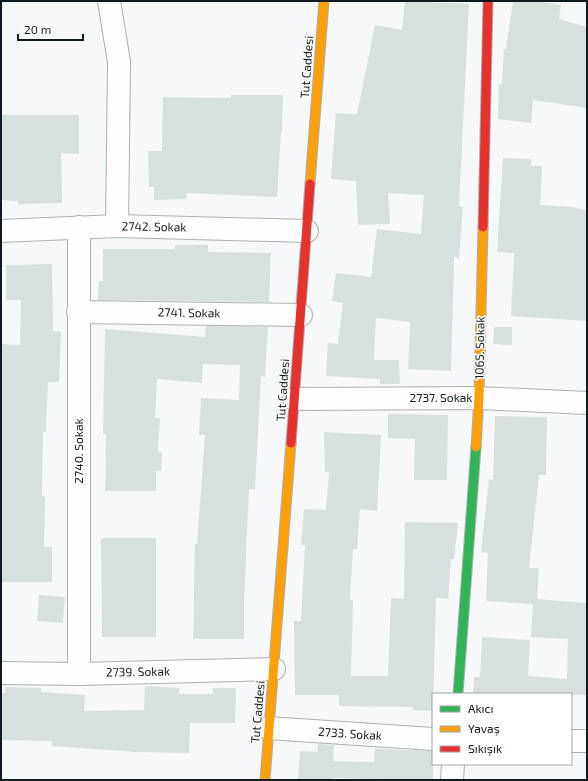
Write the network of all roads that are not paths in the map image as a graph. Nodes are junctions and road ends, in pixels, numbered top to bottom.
1 (109, 1) edge
2 (324, 1) edge
3 (488, 1) edge
4 (117, 226) junction
5 (79, 227) junction
6 (1, 231) edge
7 (307, 231) junction
8 (78, 312) junction
9 (301, 315) junction
10 (478, 398) junction
11 (294, 399) junction
12 (587, 403) edge
13 (274, 669) junction
14 (1, 673) edge
15 (79, 674) junction
16 (458, 693) edge
17 (268, 728) junction
18 (432, 739) edge
19 (572, 741) edge
20 (587, 741) edge
21 (453, 765) edge
22 (265, 780) edge
23 (452, 780) edge

1 - 4 street
2 - 7 street, Tut Caddesi
3 - 10 street, 1065. Sokak
4 - 5 street, 2742. Sokak
4 - 7 street, 2742. Sokak
5 - 6 street, 2742. Sokak
5 - 8 street, 2740. Sokak
7 - 9 street, Tut Caddesi
8 - 9 street, 2741. Sokak
8 - 15 street, 2740. Sokak
9 - 11 street, Tut Caddesi
10 - 11 street, 2737. Sokak
10 - 12 street, 2737. Sokak
10 - 16 street, 1065. Sokak
11 - 13 street, Tut Caddesi
13 - 15 street, 2739. Sokak
13 - 17 street, Tut Caddesi
14 - 15 street, 2739. Sokak
17 - 18 street, 2733. Sokak
17 - 22 street, Tut Caddesi
19 - 20 street
21 - 23 street

